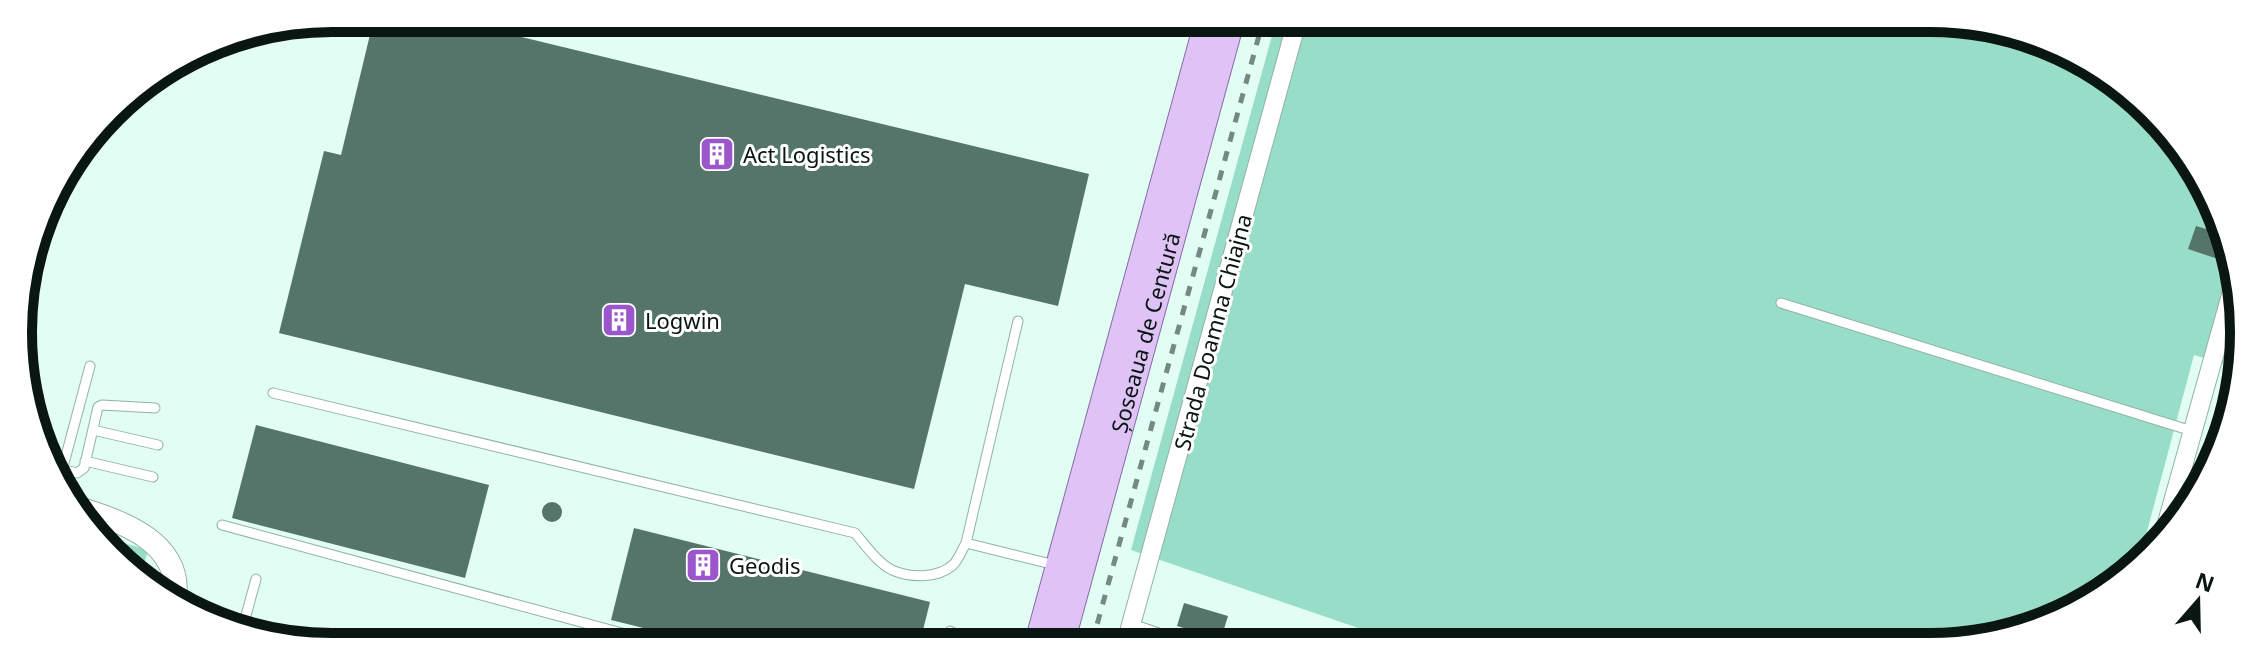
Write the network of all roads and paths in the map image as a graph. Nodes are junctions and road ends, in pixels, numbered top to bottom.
1 (1206, 32) edge
2 (1227, 32) edge
3 (1294, 32) edge
4 (1781, 303) dead end
5 (2228, 304) edge
6 (1018, 321) dead end
7 (90, 366) dead end
8 (273, 393) dead end
9 (155, 408) dead end
10 (93, 430) junction
11 (2192, 431) junction
12 (158, 445) dead end
13 (85, 461) junction
14 (62, 462) edge
15 (67, 472) edge
16 (153, 477) dead end
17 (93, 513) edge
18 (2170, 513) edge
19 (222, 525) dead end
20 (966, 543) junction
21 (1059, 566) junction
22 (256, 579) dead end
23 (175, 588) edge
24 (245, 620) edge
25 (950, 631) dead end
26 (622, 633) edge
27 (953, 633) edge
28 (1042, 633) edge
29 (1063, 633) edge
30 (1129, 633) edge

1 - 21 main road, Șoseaua de Centură
2 - 29 main road, Șoseaua de Centură
3 - 30 street, Strada Doamna Chiajna
4 - 11 lane
5 - 11 street
6 - 20 lane
7 - 14 lane
8 - 20 lane
9 - 10 lane
10 - 12 lane
10 - 13 lane
11 - 18 street
13 - 15 lane
13 - 16 lane
17 - 23 street
19 - 26 lane
20 - 21 lane
21 - 28 main road, Șoseaua de Centură
22 - 24 lane
25 - 27 lane

